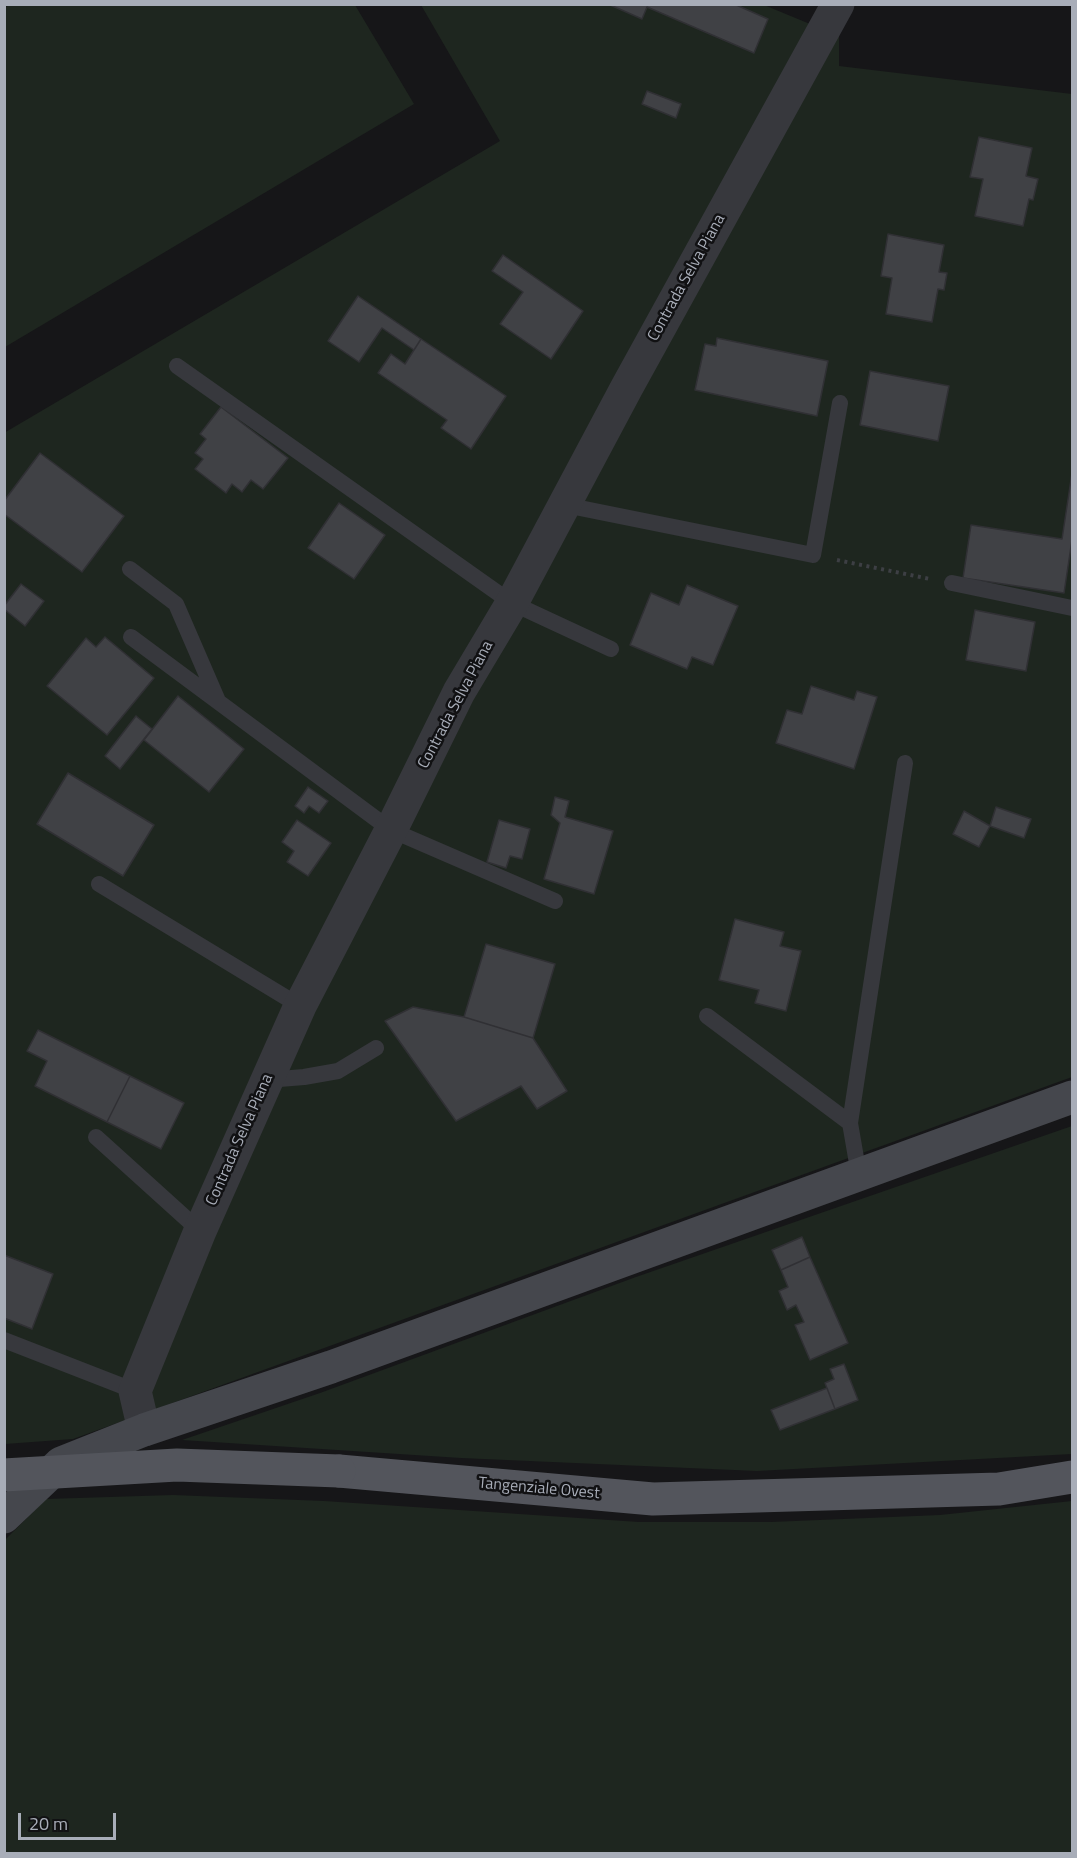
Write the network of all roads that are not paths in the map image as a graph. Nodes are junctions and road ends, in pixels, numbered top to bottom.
1 (838, 4) edge
2 (177, 366) dead end
3 (840, 403) dead end
4 (565, 505) junction
5 (130, 569) dead end
6 (952, 583) road end
7 (512, 603) junction
8 (1072, 608) edge
9 (131, 637) dead end
10 (611, 649) dead end
11 (219, 703) junction
12 (905, 763) dead end
13 (392, 830) junction
14 (99, 884) dead end
15 (555, 901) dead end
16 (300, 1006) junction
17 (707, 1016) dead end
18 (376, 1048) dead end
19 (267, 1080) junction
20 (1072, 1097) edge
21 (850, 1123) junction
22 (96, 1137) dead end
23 (859, 1175) junction
24 (200, 1230) junction
25 (4, 1340) edge
26 (135, 1391) junction
27 (144, 1430) junction
28 (4, 1475) edge
29 (1072, 1477) edge
30 (4, 1517) edge

1 - 4 street, Contrada Selva Piana
2 - 7 lane
3 - 4 lane
4 - 7 street, Contrada Selva Piana
5 - 11 lane
6 - 8 lane
7 - 10 lane
7 - 13 street, Contrada Selva Piana
9 - 11 lane
11 - 13 lane
12 - 21 lane
13 - 15 lane
13 - 16 street, Contrada Selva Piana
14 - 16 lane
16 - 19 street, Contrada Selva Piana
17 - 21 lane
18 - 19 lane
19 - 24 street, Contrada Selva Piana
20 - 23 main road
21 - 23 lane
22 - 24 lane
23 - 27 main road
24 - 26 street, Contrada Selva Piana
25 - 26 lane
26 - 27 street
27 - 30 main road
28 - 29 main road, Tangenziale Ovest, bridge

